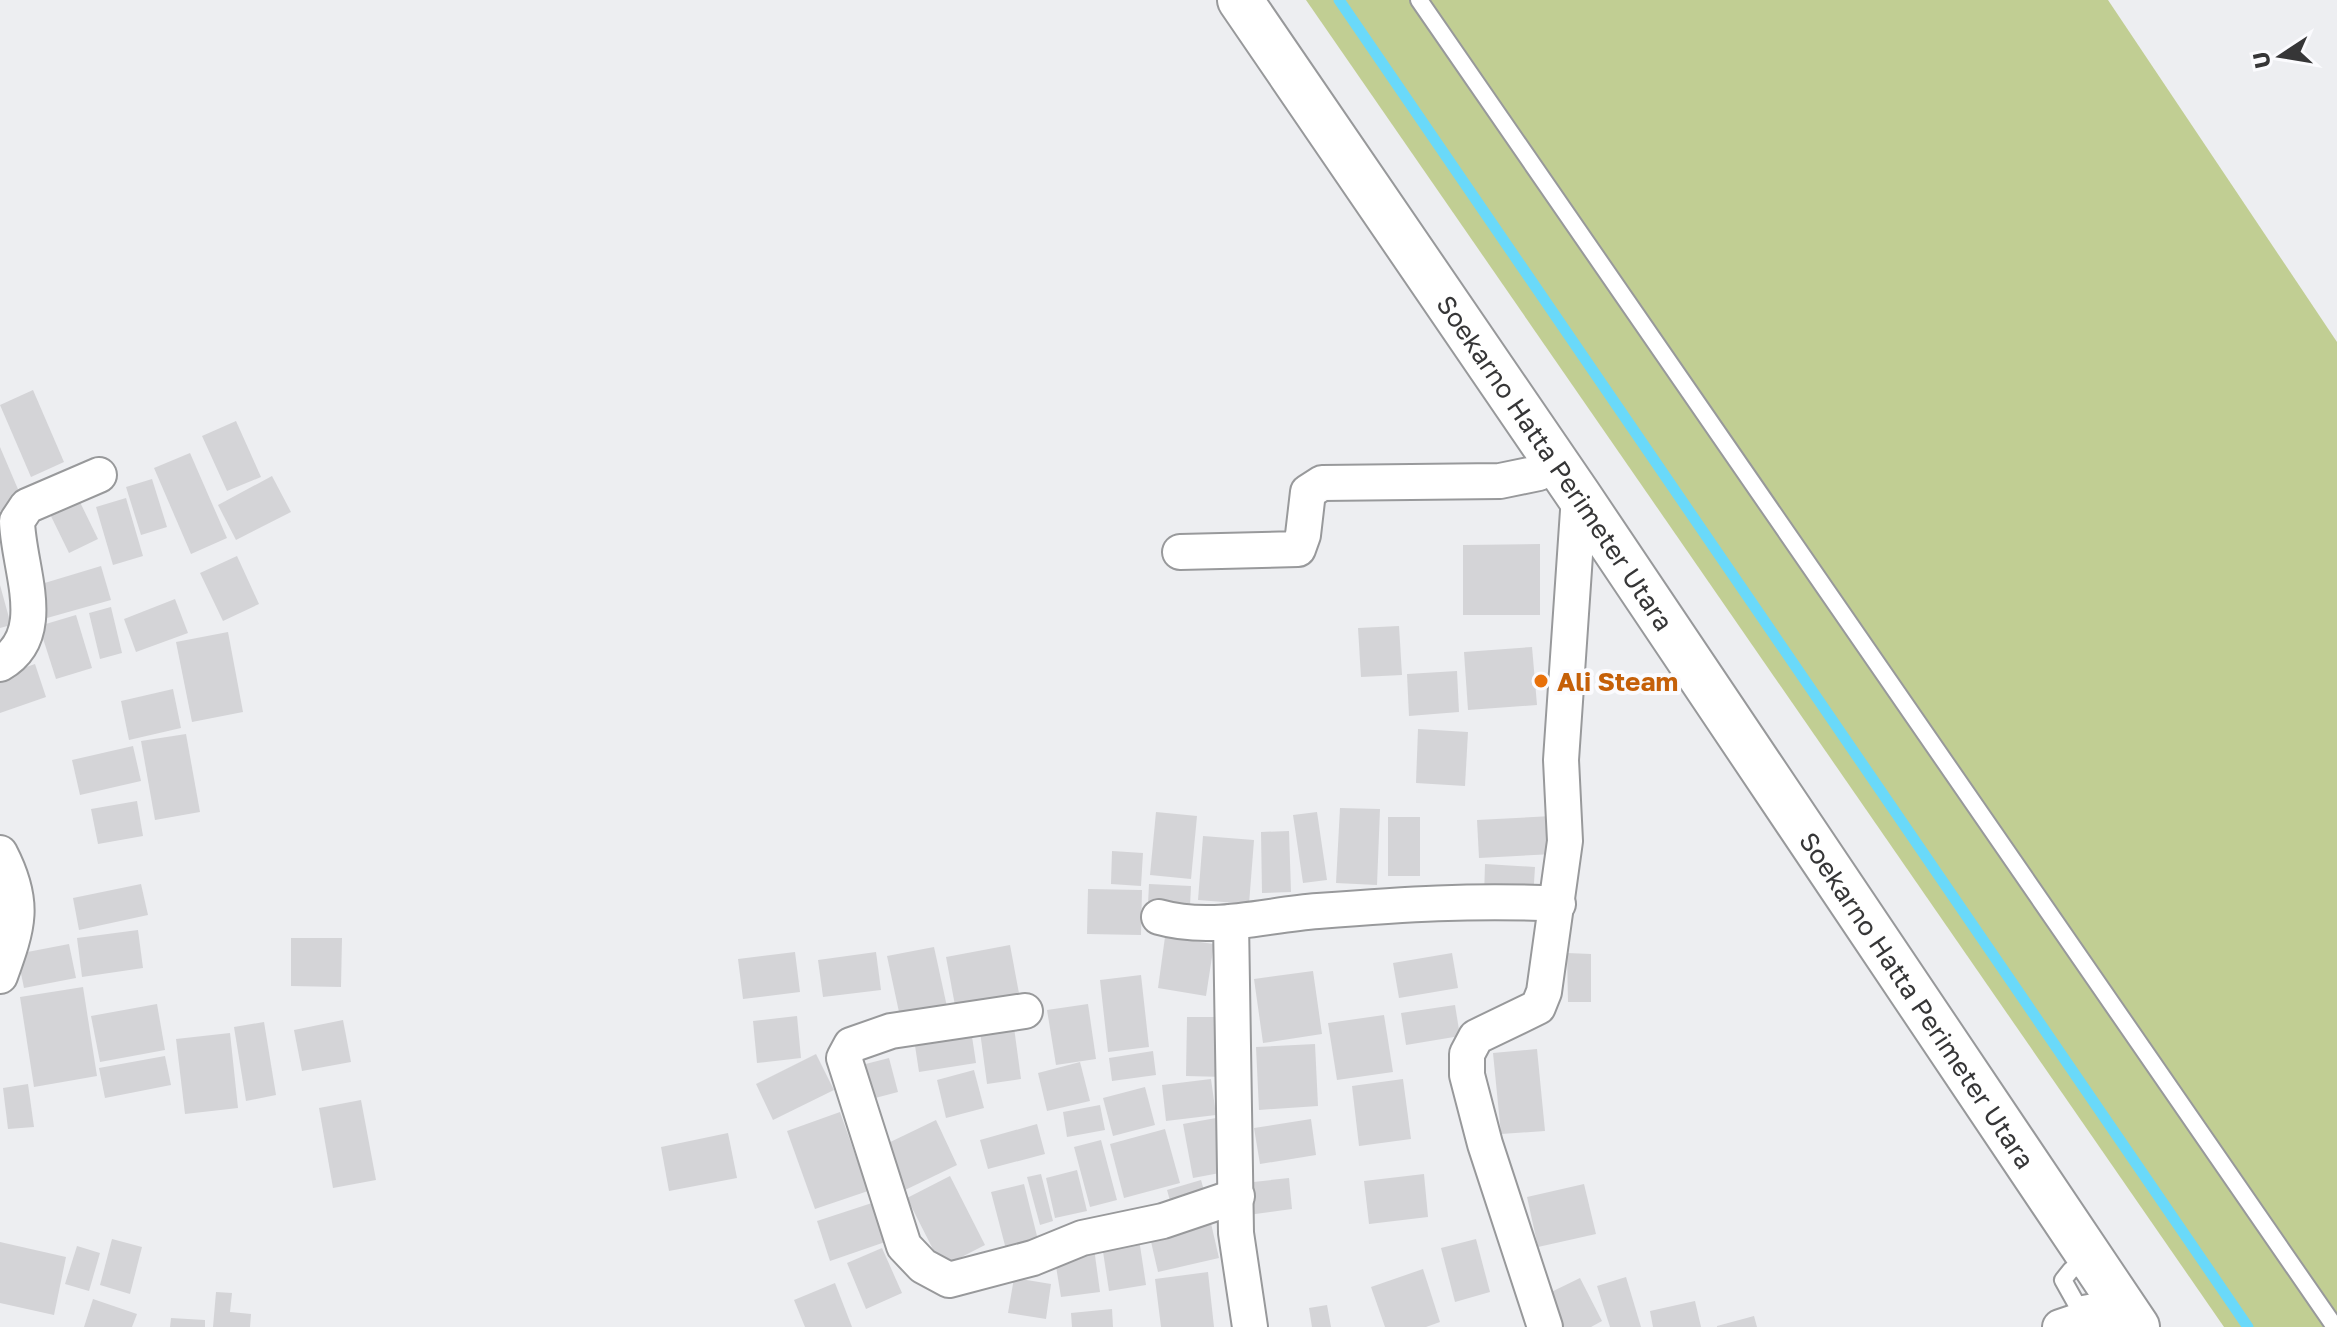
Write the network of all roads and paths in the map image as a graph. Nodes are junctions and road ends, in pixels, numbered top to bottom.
1 (1240, 0) edge
2 (1419, 0) edge
3 (1555, 461) junction
4 (99, 475) dead end
5 (1579, 496) junction
6 (1180, 552) dead end
7 (0, 664) edge
8 (0, 853) edge
9 (1558, 904) junction
10 (1159, 917) dead end
11 (1231, 922) junction
12 (0, 976) edge
13 (1025, 1011) dead end
14 (1237, 1196) junction
15 (2100, 1306) edge
16 (1250, 1327) edge
17 (1545, 1327) edge
18 (2335, 1327) edge

1 - 3 main road, Soekarno Hatta Perimeter Utara
2 - 18 lane
3 - 5 main road, Soekarno Hatta Perimeter Utara
3 - 6 street
4 - 7 street
5 - 9 street
5 - 15 main road, Soekarno Hatta Perimeter Utara
8 - 12 street
9 - 11 street
9 - 17 street
10 - 11 street
11 - 14 street
13 - 14 street
14 - 16 street

